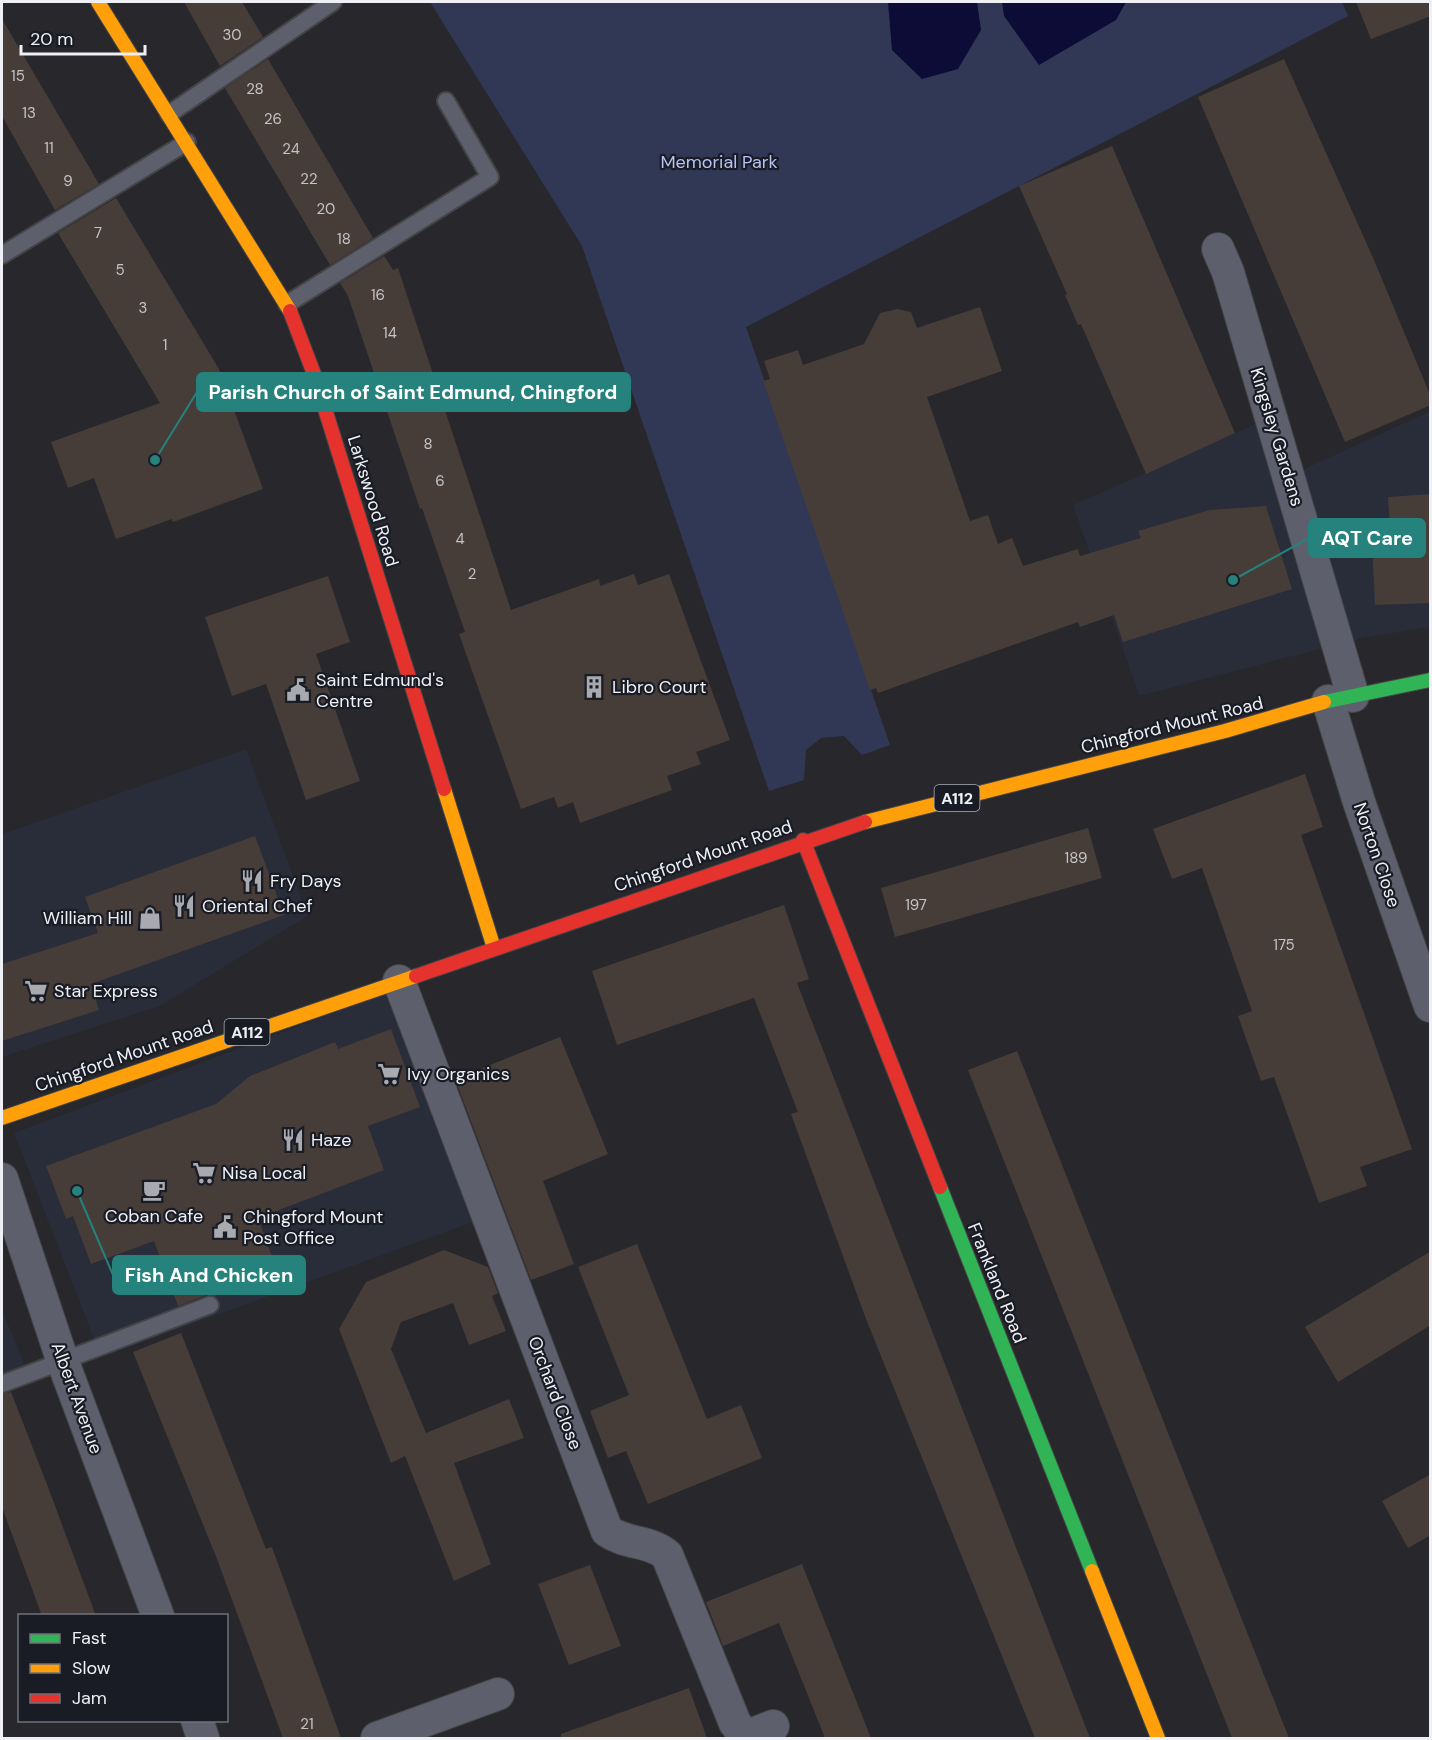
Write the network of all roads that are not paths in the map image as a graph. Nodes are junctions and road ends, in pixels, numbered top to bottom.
1 (98, 2) edge
2 (333, 2) edge
3 (446, 101) dead end
4 (169, 114) junction
5 (187, 142) junction
6 (1218, 249) dead end
7 (2, 255) edge
8 (287, 304) junction
9 (1431, 680) edge
10 (1341, 699) junction
11 (803, 840) junction
12 (494, 948) junction
13 (399, 981) junction
14 (1431, 1006) edge
15 (2, 1118) edge
16 (2, 1179) edge
17 (210, 1305) dead end
18 (63, 1362) junction
19 (2, 1384) edge
20 (157, 1614) edge
21 (498, 1694) dead end
22 (197, 1722) edge
23 (773, 1726) dead end
24 (203, 1738) edge
25 (377, 1738) edge
26 (1158, 1738) edge

1 - 4 street, Larkswood Road
2 - 4 lane
3 - 8 lane
4 - 5 street, Larkswood Road
5 - 7 lane
5 - 8 street, Larkswood Road
6 - 10 street, Kingsley Gardens
8 - 12 street, Larkswood Road
9 - 10 street, Chingford Mount Road / A112
10 - 11 street, Chingford Mount Road / A112
10 - 14 street, Norton Close
11 - 12 street, Chingford Mount Road / A112
11 - 26 street, Frankland Road
12 - 13 street, Chingford Mount Road / A112
13 - 15 street, Chingford Mount Road / A112
13 - 23 street, Orchard Close
16 - 18 street, Albert Avenue
17 - 18 lane
18 - 19 lane
18 - 20 street, Albert Avenue
21 - 25 street
22 - 24 street

